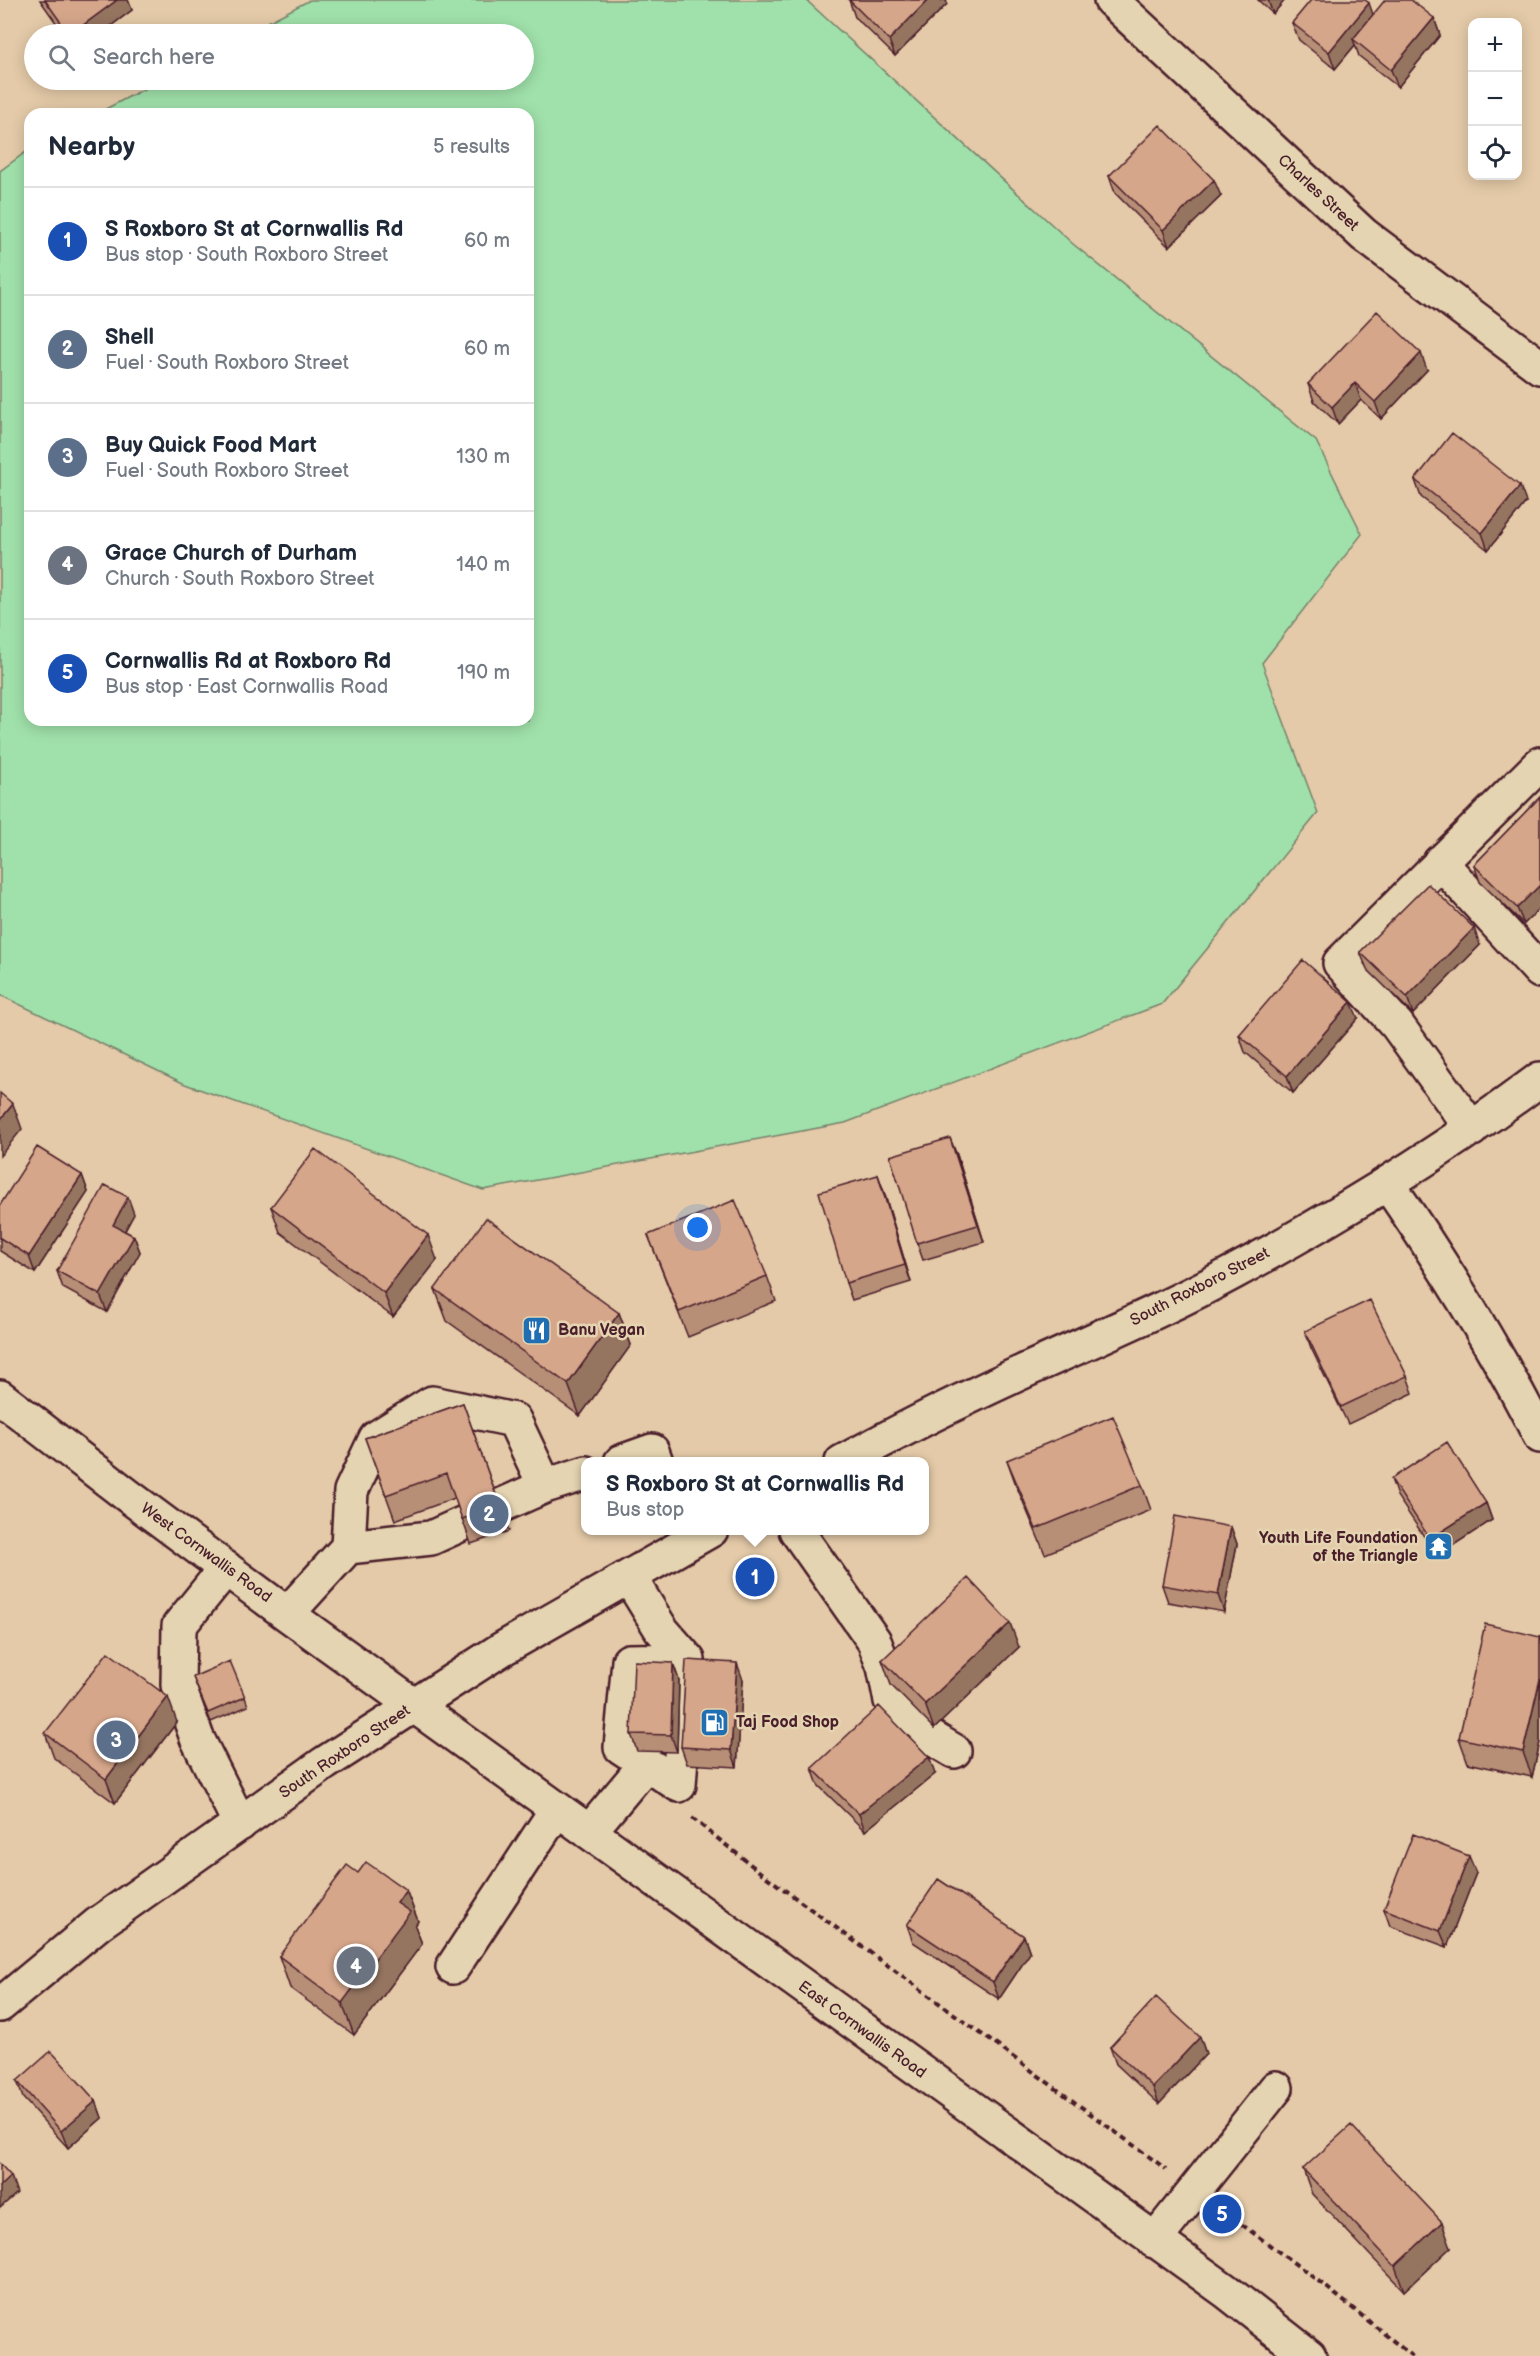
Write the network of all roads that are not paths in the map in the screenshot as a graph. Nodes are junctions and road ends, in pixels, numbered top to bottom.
1 (1111, 0) edge
2 (1540, 368) edge
3 (1538, 769) edge
4 (1440, 862) junction
5 (1540, 971) edge
6 (1540, 1079) edge
7 (1472, 1129) junction
8 (1388, 1184) junction
9 (0, 1397) edge
10 (1540, 1436) edge
11 (633, 1457) edge
12 (654, 1457) edge
13 (850, 1457) edge
14 (581, 1474) edge
15 (545, 1486) junction
16 (500, 1506) edge
17 (464, 1523) edge
18 (694, 1535) edge
19 (800, 1535) edge
20 (348, 1547) junction
21 (226, 1568) junction
22 (629, 1577) junction
23 (287, 1614) junction
24 (688, 1660) junction
25 (415, 1706) junction
26 (954, 1751) dead end
27 (646, 1764) junction
28 (557, 1809) junction
29 (240, 1824) junction
30 (589, 1832) junction
31 (453, 1967) dead end
32 (0, 2005) edge
33 (1276, 2088) dead end
34 (1154, 2241) junction
35 (1309, 2356) edge

1 - 2 street, Charles Street
3 - 4 street
4 - 5 street
4 - 7 street
6 - 7 street, South Roxboro Street
7 - 8 street, South Roxboro Street
8 - 10 street
8 - 13 street, South Roxboro Street
9 - 21 street, West Cornwallis Road
11 - 12 street
14 - 15 street
15 - 16 street
15 - 20 street
17 - 20 street
18 - 22 street, South Roxboro Street
19 - 26 street
20 - 23 street
21 - 23 street, West Cornwallis Road
21 - 29 street
22 - 24 street
22 - 25 street, South Roxboro Street
23 - 25 street, West Cornwallis Road
24 - 27 street
24 - 27 street
25 - 28 street, East Cornwallis Road
25 - 29 street, South Roxboro Street
27 - 30 street
28 - 30 street, East Cornwallis Road
28 - 31 street
29 - 32 street, South Roxboro Street
30 - 34 street, East Cornwallis Road
33 - 34 street
34 - 35 street, East Cornwallis Road

